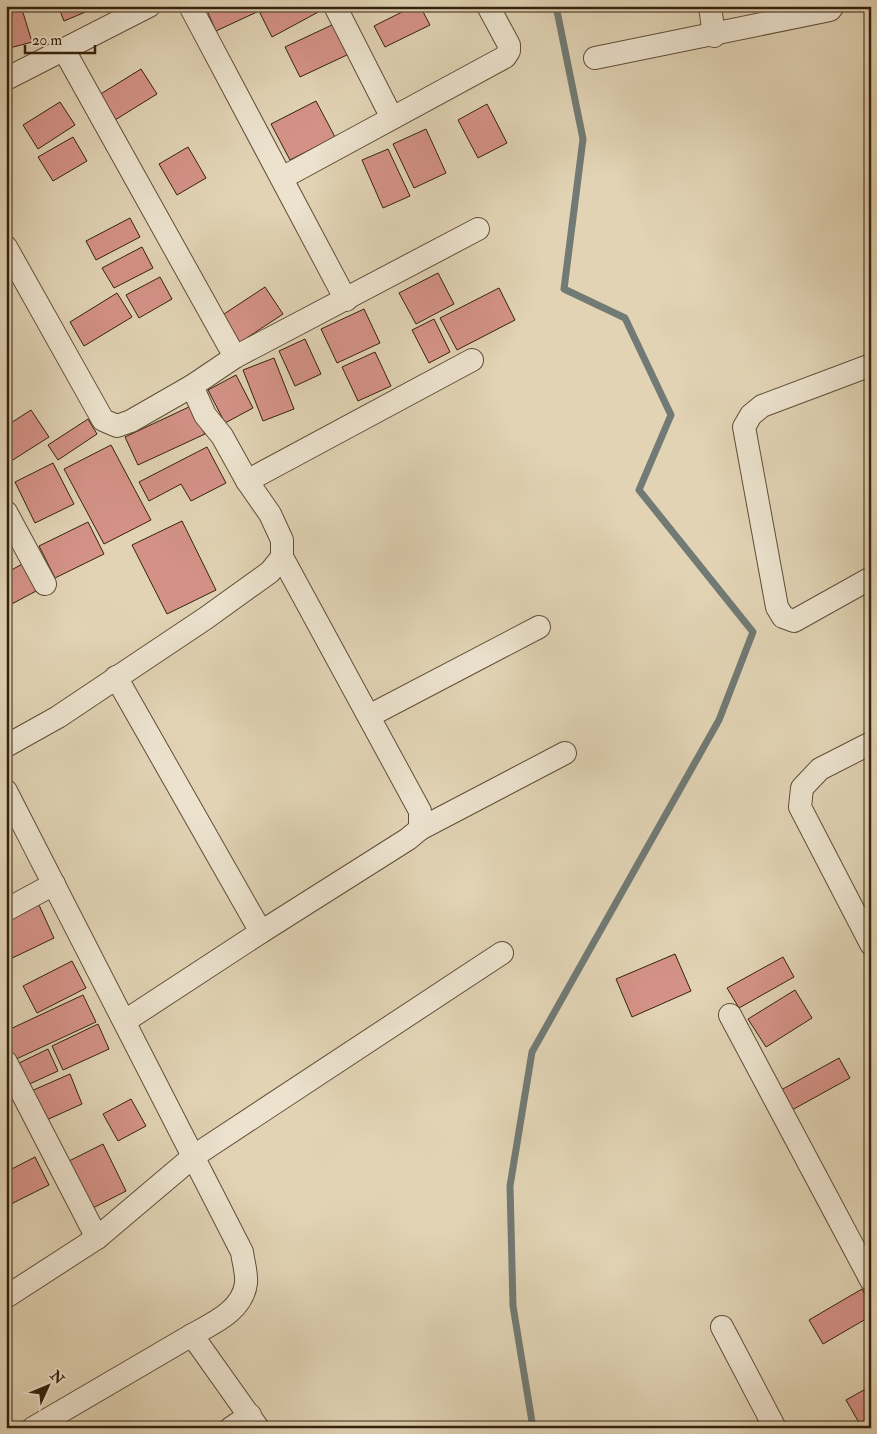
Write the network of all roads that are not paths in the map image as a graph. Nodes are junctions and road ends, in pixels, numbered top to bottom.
1 (149, 6) edge
2 (190, 6) edge
3 (335, 6) edge
4 (488, 6) edge
5 (710, 6) edge
6 (833, 6) edge
7 (714, 36) junction
8 (64, 50) junction
9 (595, 58) dead end
10 (6, 79) edge
11 (392, 118) junction
12 (282, 178) junction
13 (478, 229) dead end
14 (6, 247) edge
15 (346, 300) junction
16 (235, 357) junction
17 (472, 360) dead end
18 (871, 365) edge
19 (192, 386) junction
20 (247, 480) junction
21 (6, 512) edge
22 (282, 557) junction
23 (871, 578) edge
24 (45, 584) dead end
25 (539, 627) dead end
26 (116, 677) junction
27 (369, 716) junction
28 (871, 743) edge
29 (6, 746) edge
30 (565, 753) dead end
31 (6, 791) edge
32 (420, 828) junction
33 (54, 884) junction
34 (863, 908) edge
35 (6, 910) edge
36 (261, 932) junction
37 (871, 944) edge
38 (502, 953) dead end
39 (730, 1015) dead end
40 (125, 1020) junction
41 (6, 1062) edge
42 (194, 1156) junction
43 (97, 1238) junction
44 (871, 1280) edge
45 (9, 1288) edge
46 (722, 1327) dead end
47 (192, 1335) junction
48 (254, 1422) edge
49 (33, 1428) edge
50 (230, 1428) edge
51 (775, 1428) edge

1 - 8 street
2 - 12 street
3 - 11 street
4 - 11 street
5 - 7 street
6 - 7 street
7 - 9 street
8 - 10 street
8 - 16 street
11 - 12 street
12 - 15 street
13 - 15 street
14 - 19 street
15 - 16 street
16 - 19 street
17 - 20 street
18 - 23 street
19 - 20 street
20 - 22 street
21 - 24 street
22 - 26 street
22 - 27 street
25 - 27 street
26 - 29 street
26 - 36 street
27 - 32 street
28 - 34 street
30 - 32 street
31 - 33 street
32 - 36 street
33 - 35 street
33 - 40 street
34 - 37 street
36 - 40 street
38 - 42 street
39 - 44 street
40 - 42 street
41 - 43 street
42 - 43 street
42 - 47 street
43 - 45 street
46 - 51 street
47 - 48 street
47 - 49 street
48 - 50 street

